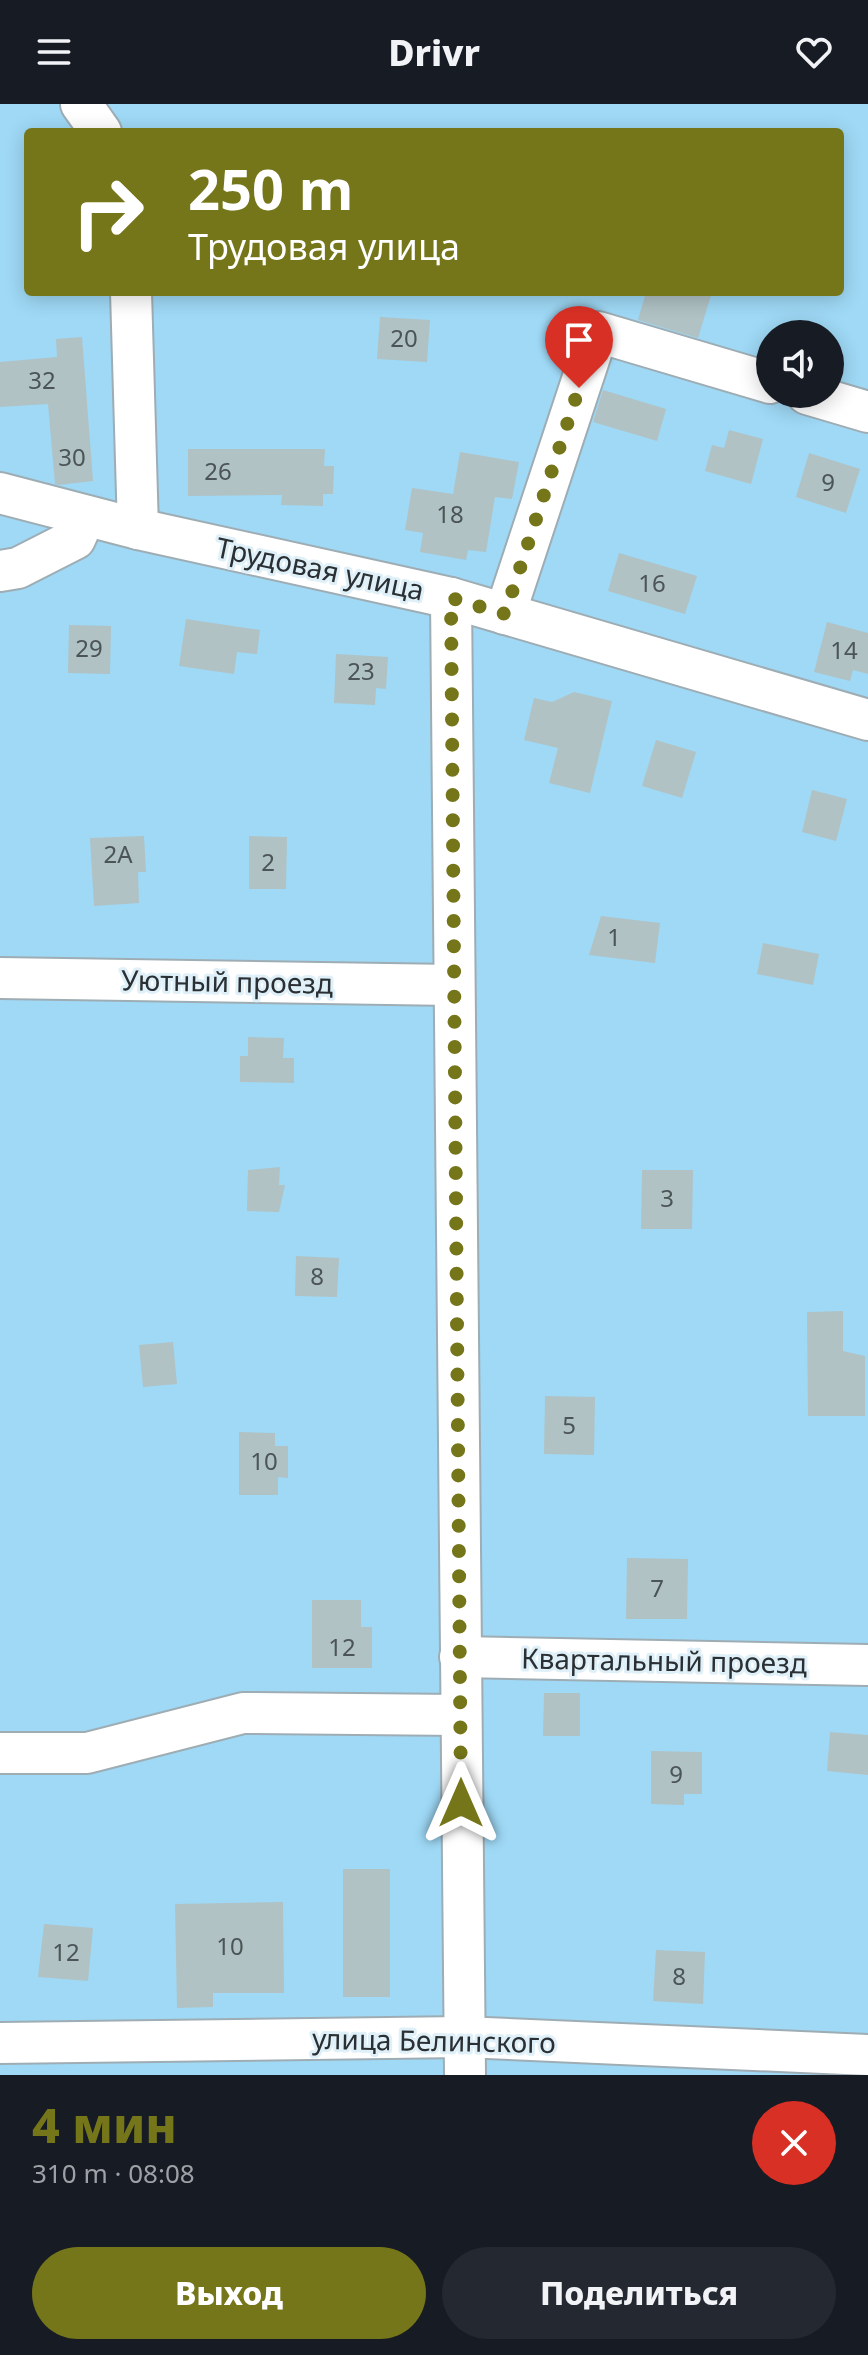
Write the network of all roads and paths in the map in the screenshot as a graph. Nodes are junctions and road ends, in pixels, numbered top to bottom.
1 (81, 104) edge
2 (98, 128) edge
3 (131, 296) edge
4 (756, 379) edge
5 (844, 405) edge
6 (868, 412) edge
7 (0, 493) edge
8 (85, 517) junction
9 (138, 529) junction
10 (0, 571) edge
11 (451, 598) junction
12 (505, 614) junction
13 (868, 720) edge
14 (0, 978) edge
15 (454, 985) junction
16 (460, 1657) junction
17 (868, 1665) edge
18 (460, 1715) junction
19 (0, 1753) edge
20 (0, 2043) edge
21 (868, 2055) edge
22 (464, 2056) edge

1 - 2 street
3 - 9 street
4 - 12 street
5 - 6 street
7 - 8 street, Трудовая улица
8 - 9 street, Трудовая улица
8 - 10 street
9 - 11 street, Трудовая улица
11 - 12 street, Трудовая улица
11 - 15 street
12 - 13 street, Трудовая улица
14 - 15 street, Уютный проезд
15 - 16 street
16 - 17 street, Квартальный проезд
16 - 18 street
18 - 19 street
18 - 22 street
20 - 22 street, улица Белинского
21 - 22 street, улица Белинского

